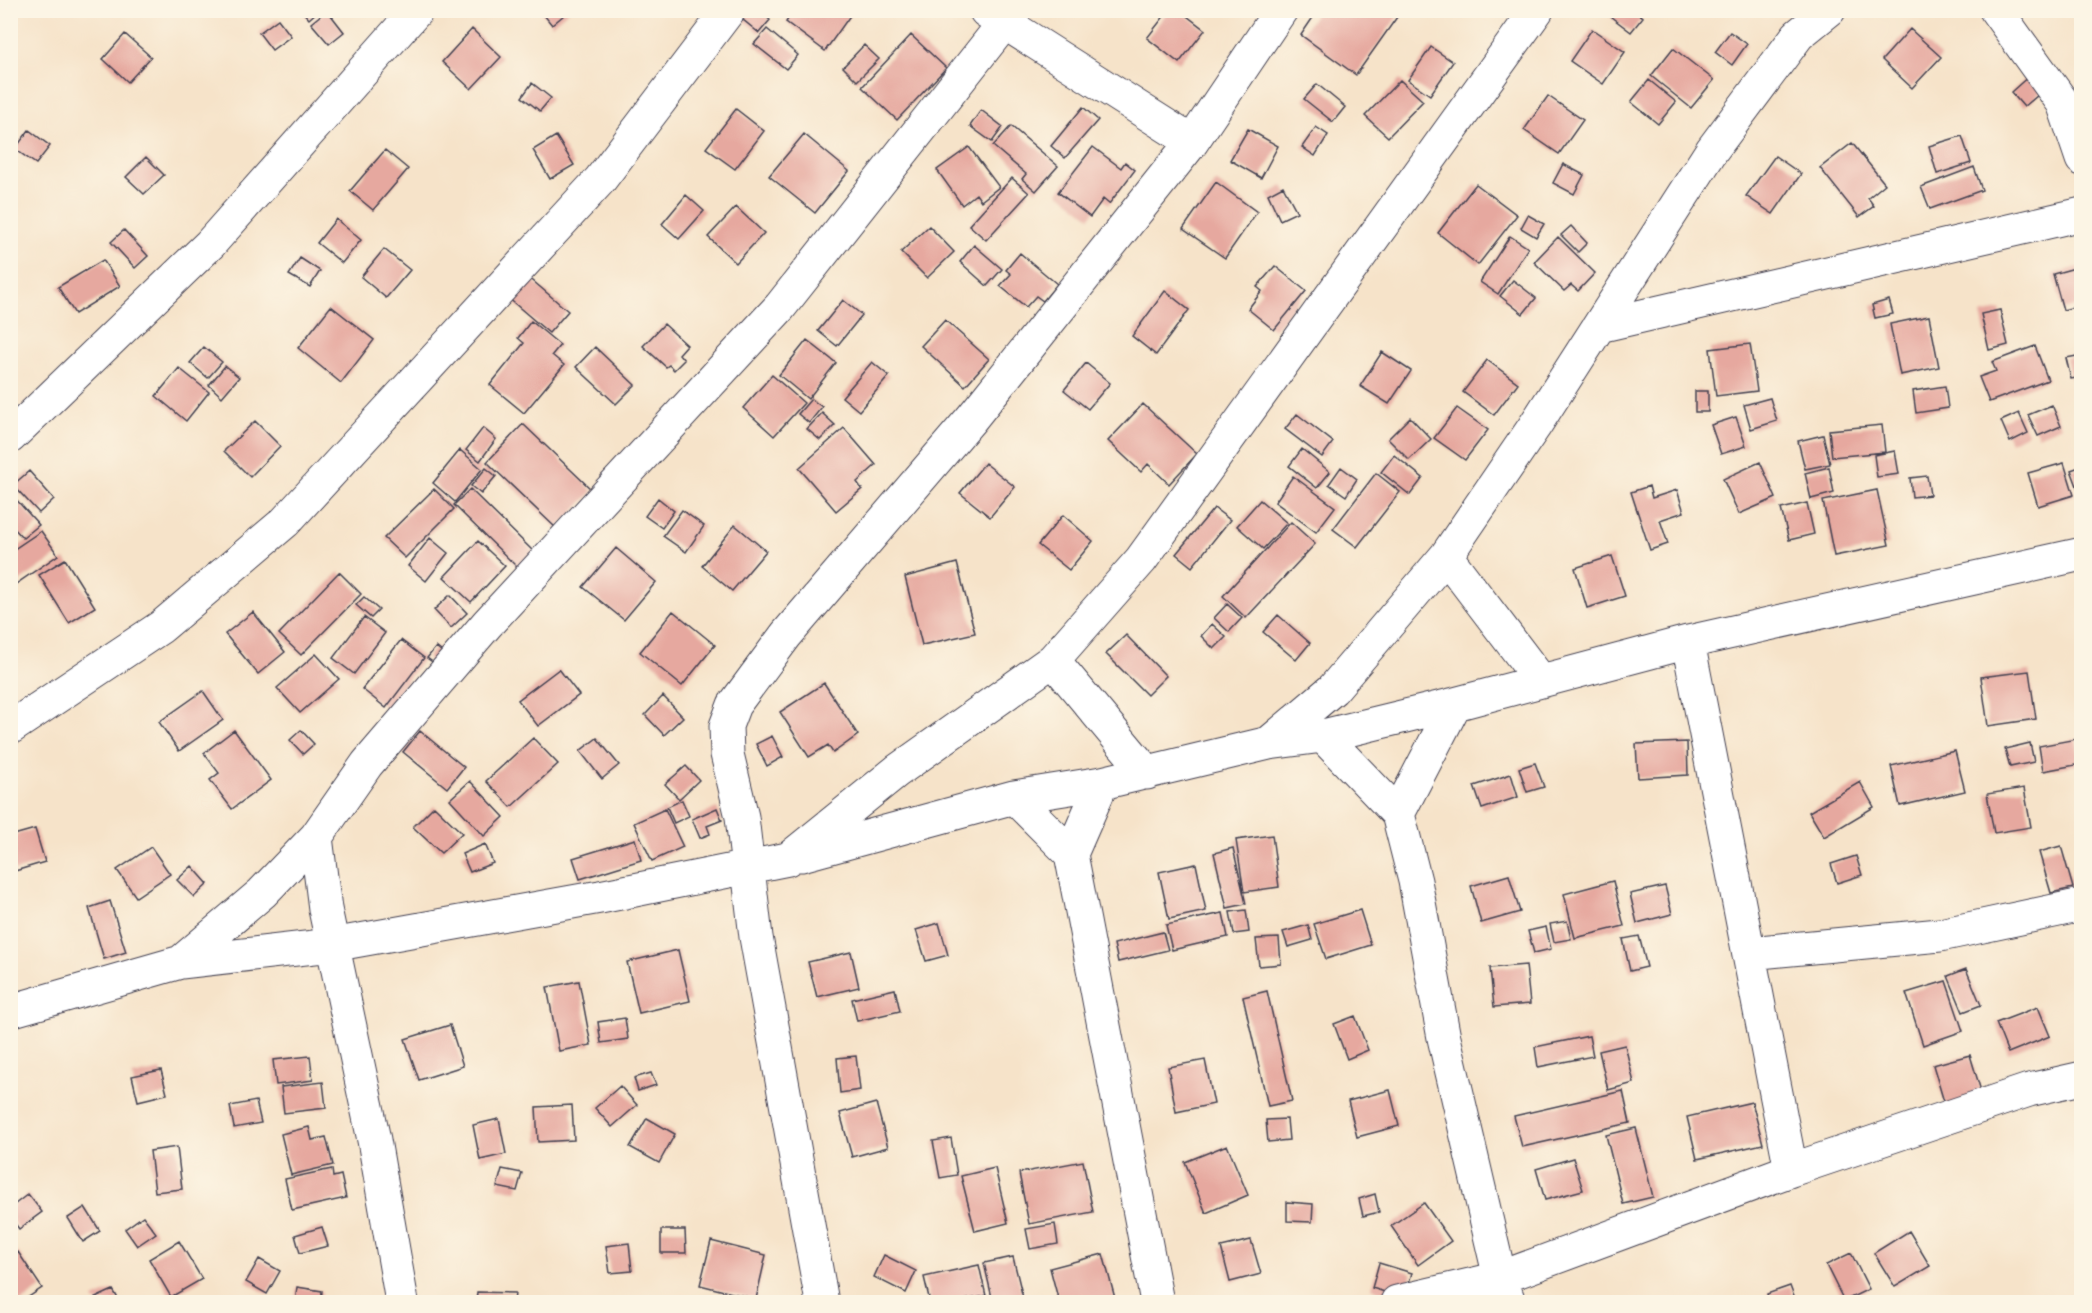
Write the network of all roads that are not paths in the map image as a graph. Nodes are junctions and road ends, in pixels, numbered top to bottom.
1 (417, 10) edge
2 (729, 10) edge
3 (1281, 10) edge
4 (1537, 10) edge
5 (1829, 10) edge
6 (1996, 10) edge
7 (1001, 14) edge
8 (1804, 23) edge
9 (1192, 142) junction
10 (2082, 159) edge
11 (2082, 214) edge
12 (1599, 326) junction
13 (10, 437) edge
14 (2082, 554) edge
15 (1446, 556) junction
16 (1688, 642) junction
17 (1053, 660) junction
18 (1541, 681) junction
19 (1455, 704) junction
20 (10, 728) edge
21 (1323, 736) junction
22 (1269, 743) junction
23 (1147, 773) junction
24 (1102, 783) junction
25 (1014, 797) junction
26 (1398, 814) junction
27 (316, 837) junction
28 (1071, 854) junction
29 (788, 859) junction
30 (749, 867) junction
31 (2082, 905) edge
32 (332, 945) junction
33 (1749, 953) junction
34 (181, 962) junction
35 (10, 1011) edge
36 (2082, 1078) edge
37 (1791, 1170) junction
38 (1505, 1290) edge
39 (402, 1302) edge
40 (822, 1302) edge
41 (1156, 1302) edge
42 (1397, 1302) edge

1 - 13 street
2 - 20 street
3 - 9 street
4 - 17 street
5 - 8 street
6 - 10 street
7 - 9 street
7 - 27 street
8 - 12 street
9 - 30 street
11 - 12 street
12 - 15 street
14 - 16 street
15 - 18 street
15 - 22 street
16 - 18 street
16 - 33 street
17 - 23 street
17 - 29 street
18 - 19 street
19 - 21 street
19 - 26 street
21 - 22 street
21 - 26 street
22 - 23 street
23 - 24 street
24 - 25 street
24 - 28 street
25 - 28 street
25 - 29 street
26 - 38 street
27 - 32 street
27 - 34 street
28 - 41 street
29 - 30 street
30 - 32 street
30 - 40 street
31 - 33 street
32 - 34 street
32 - 39 street
33 - 37 street
34 - 35 street
36 - 37 street
37 - 38 street
38 - 42 street

